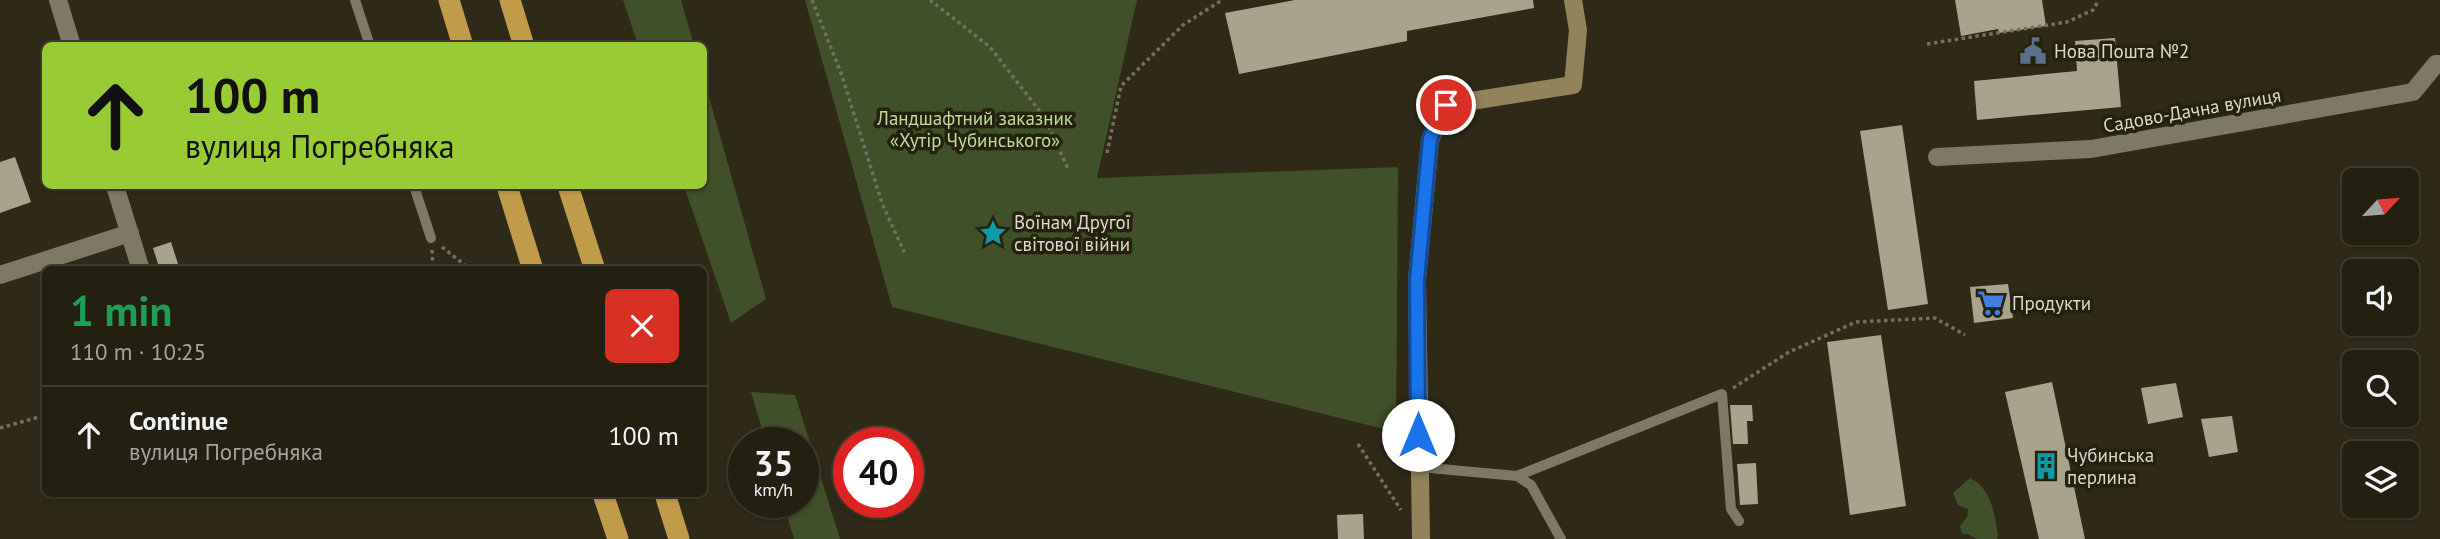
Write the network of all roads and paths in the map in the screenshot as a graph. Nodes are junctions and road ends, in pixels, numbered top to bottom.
1 (58, 0) edge
2 (355, 0) edge
3 (449, 0) edge
4 (510, 0) edge
5 (812, 0) edge
6 (930, 0) edge
7 (1222, 0) edge
8 (1573, 0) edge
9 (2099, 0) edge
10 (71, 42) edge
11 (369, 42) edge
12 (462, 42) edge
13 (523, 42) edge
14 (1927, 44) dead end
15 (2440, 64) edge
16 (1107, 153) dead end
17 (1937, 157) dead end
18 (1068, 169) dead end
19 (116, 189) edge
20 (415, 189) edge
21 (508, 189) edge
22 (569, 189) edge
23 (130, 233) junction
24 (431, 238) joint
25 (904, 252) dead end
26 (140, 266) edge
27 (466, 266) edge
28 (532, 266) edge
29 (594, 266) edge
30 (0, 275) edge
31 (1965, 335) dead end
32 (1722, 394) junction
33 (42, 416) edge
34 (0, 428) edge
35 (1359, 444) dead end
36 (1419, 467) junction
37 (1517, 476) junction
38 (604, 497) edge
39 (666, 497) edge
40 (1407, 518) dead end
41 (1739, 521) dead end
42 (618, 539) edge
43 (679, 539) edge
44 (1421, 539) edge
45 (1561, 539) edge

1 - 10 street
2 - 11 lane
3 - 12 highway
4 - 13 highway
5 - 25 path
6 - 18 path
7 - 16 path
8 - 36 street
9 - 14 path
15 - 17 street, Садово-Дачна вулиця
19 - 23 street
20 - 24 lane
21 - 28 highway
22 - 29 highway
23 - 26 street
23 - 30 street
24 - 27 path
31 - 32 path
32 - 37 lane
32 - 41 lane
33 - 34 path
35 - 40 path
36 - 37 lane
36 - 44 street
37 - 45 lane
38 - 42 highway
39 - 43 highway

